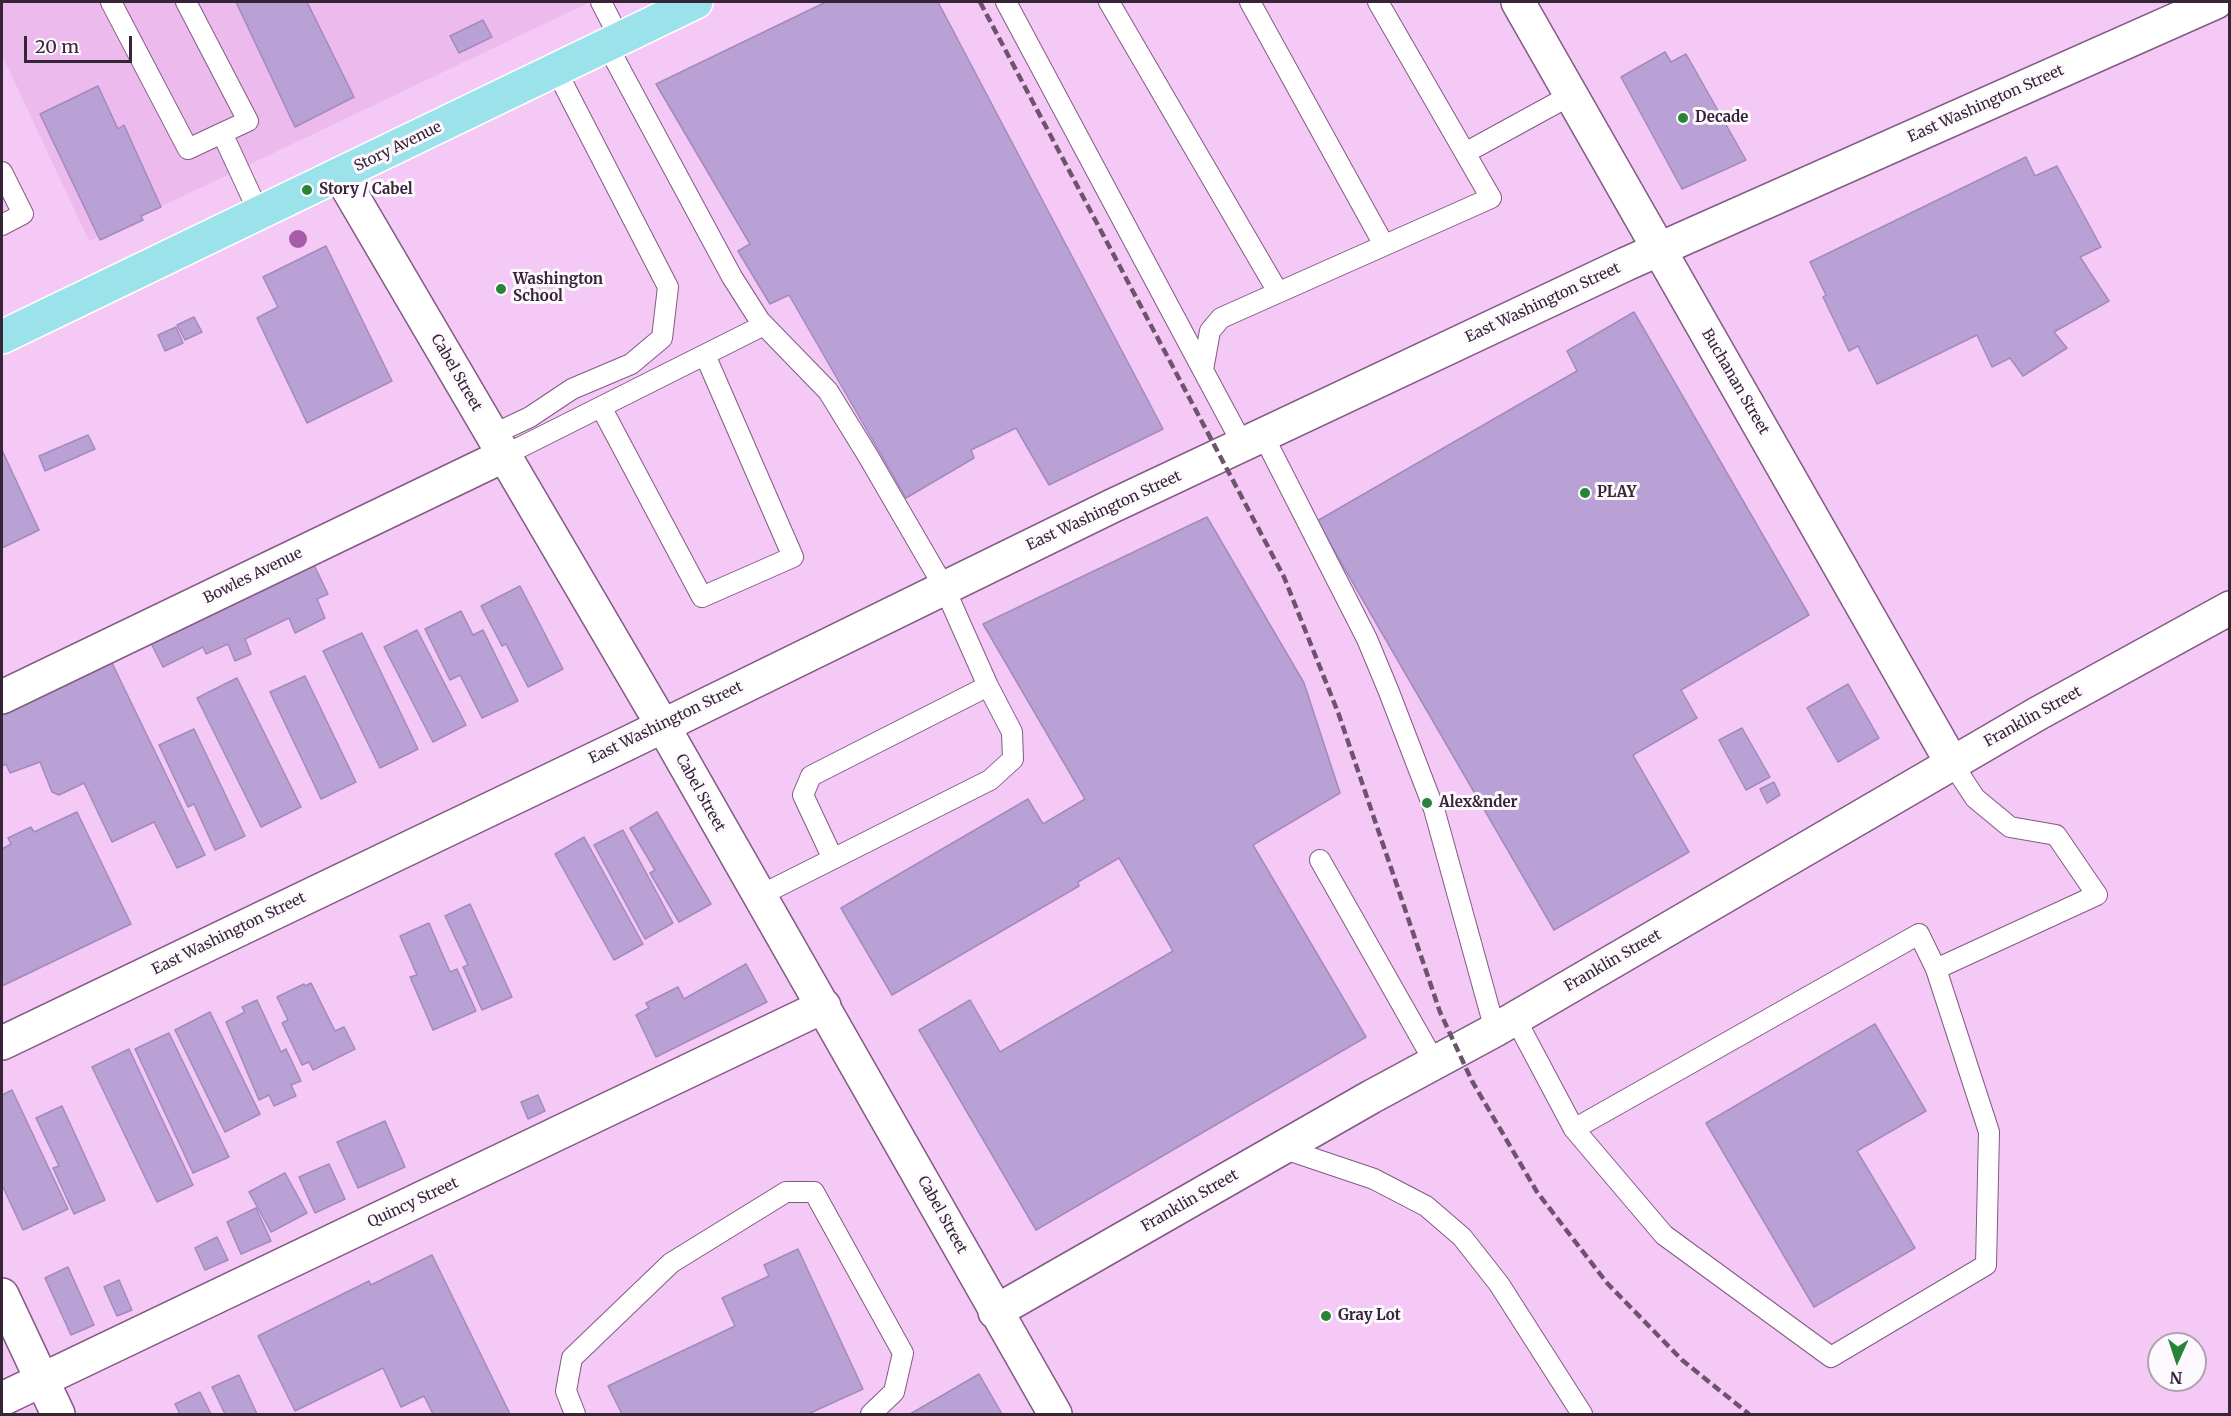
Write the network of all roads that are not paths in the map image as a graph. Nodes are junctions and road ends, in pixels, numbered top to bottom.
1 (111, 2) edge
2 (186, 2) edge
3 (601, 2) edge
4 (696, 2) edge
5 (1006, 2) edge
6 (1109, 2) edge
7 (1250, 2) edge
8 (1378, 2) edge
9 (1518, 2) edge
10 (2216, 2) edge
11 (613, 42) junction
12 (555, 70) junction
13 (1571, 95) junction
14 (223, 135) junction
15 (1465, 153) junction
16 (2, 172) edge
17 (340, 175) junction
18 (259, 213) junction
19 (2, 225) edge
20 (1384, 245) junction
21 (1660, 249) junction
22 (1278, 292) junction
23 (764, 325) junction
24 (2, 337) edge
25 (705, 355) junction
26 (1203, 370) junction
27 (601, 407) junction
28 (1253, 440) junction
29 (499, 445) junction
30 (944, 587) junction
31 (2229, 608) edge
32 (988, 686) junction
33 (2, 697) edge
34 (663, 726) junction
35 (1952, 763) junction
36 (833, 859) junction
37 (1320, 860) dead end
38 (759, 896) junction
39 (1936, 969) junction
40 (824, 1006) junction
41 (1505, 1024) junction
42 (2, 1043) edge
43 (1435, 1063) junction
44 (1574, 1129) junction
45 (1282, 1148) junction
46 (2, 1295) edge
47 (995, 1312) junction
48 (42, 1379) junction
49 (2, 1399) edge
50 (58, 1414) edge
51 (575, 1414) edge
52 (871, 1414) edge
53 (1055, 1414) edge
54 (1582, 1414) edge

1 - 14 lane
2 - 14 lane
3 - 11 lane
4 - 11 main road, Story Avenue
5 - 26 lane
6 - 22 lane
7 - 20 lane
8 - 15 lane
9 - 13 street, Buchanan Street
10 - 21 street, East Washington Street
11 - 12 main road, Story Avenue
11 - 23 lane
12 - 17 main road, Story Avenue
12 - 29 lane
13 - 15 lane
13 - 21 street, Buchanan Street
14 - 18 lane
15 - 20 lane
16 - 19 lane
17 - 18 main road, Story Avenue
17 - 29 street, Cabel Street
18 - 24 main road, Story Avenue
20 - 22 lane
21 - 28 street, East Washington Street
21 - 35 street, Buchanan Street
22 - 26 lane
23 - 25 lane
23 - 30 lane
25 - 27 lane
25 - 27 lane
26 - 28 lane
27 - 29 lane
28 - 30 street, East Washington Street
28 - 41 lane
29 - 33 street, Bowles Avenue
29 - 34 street, Cabel Street
30 - 32 lane
30 - 34 street, East Washington Street
31 - 35 street, Franklin Street
32 - 36 lane
32 - 36 lane
34 - 38 street, Cabel Street
34 - 42 street, East Washington Street
35 - 39 lane
35 - 41 street, Franklin Street
36 - 38 lane
37 - 43 lane
38 - 40 street, Cabel Street
39 - 44 lane
39 - 44 lane
40 - 47 street, Cabel Street
40 - 48 street, Quincy Street
41 - 43 street, Franklin Street
41 - 44 lane
43 - 45 street, Franklin Street
45 - 47 street, Franklin Street
45 - 54 lane
46 - 48 street
47 - 53 street, Cabel Street
48 - 49 street, Quincy Street
48 - 50 street
51 - 52 lane

